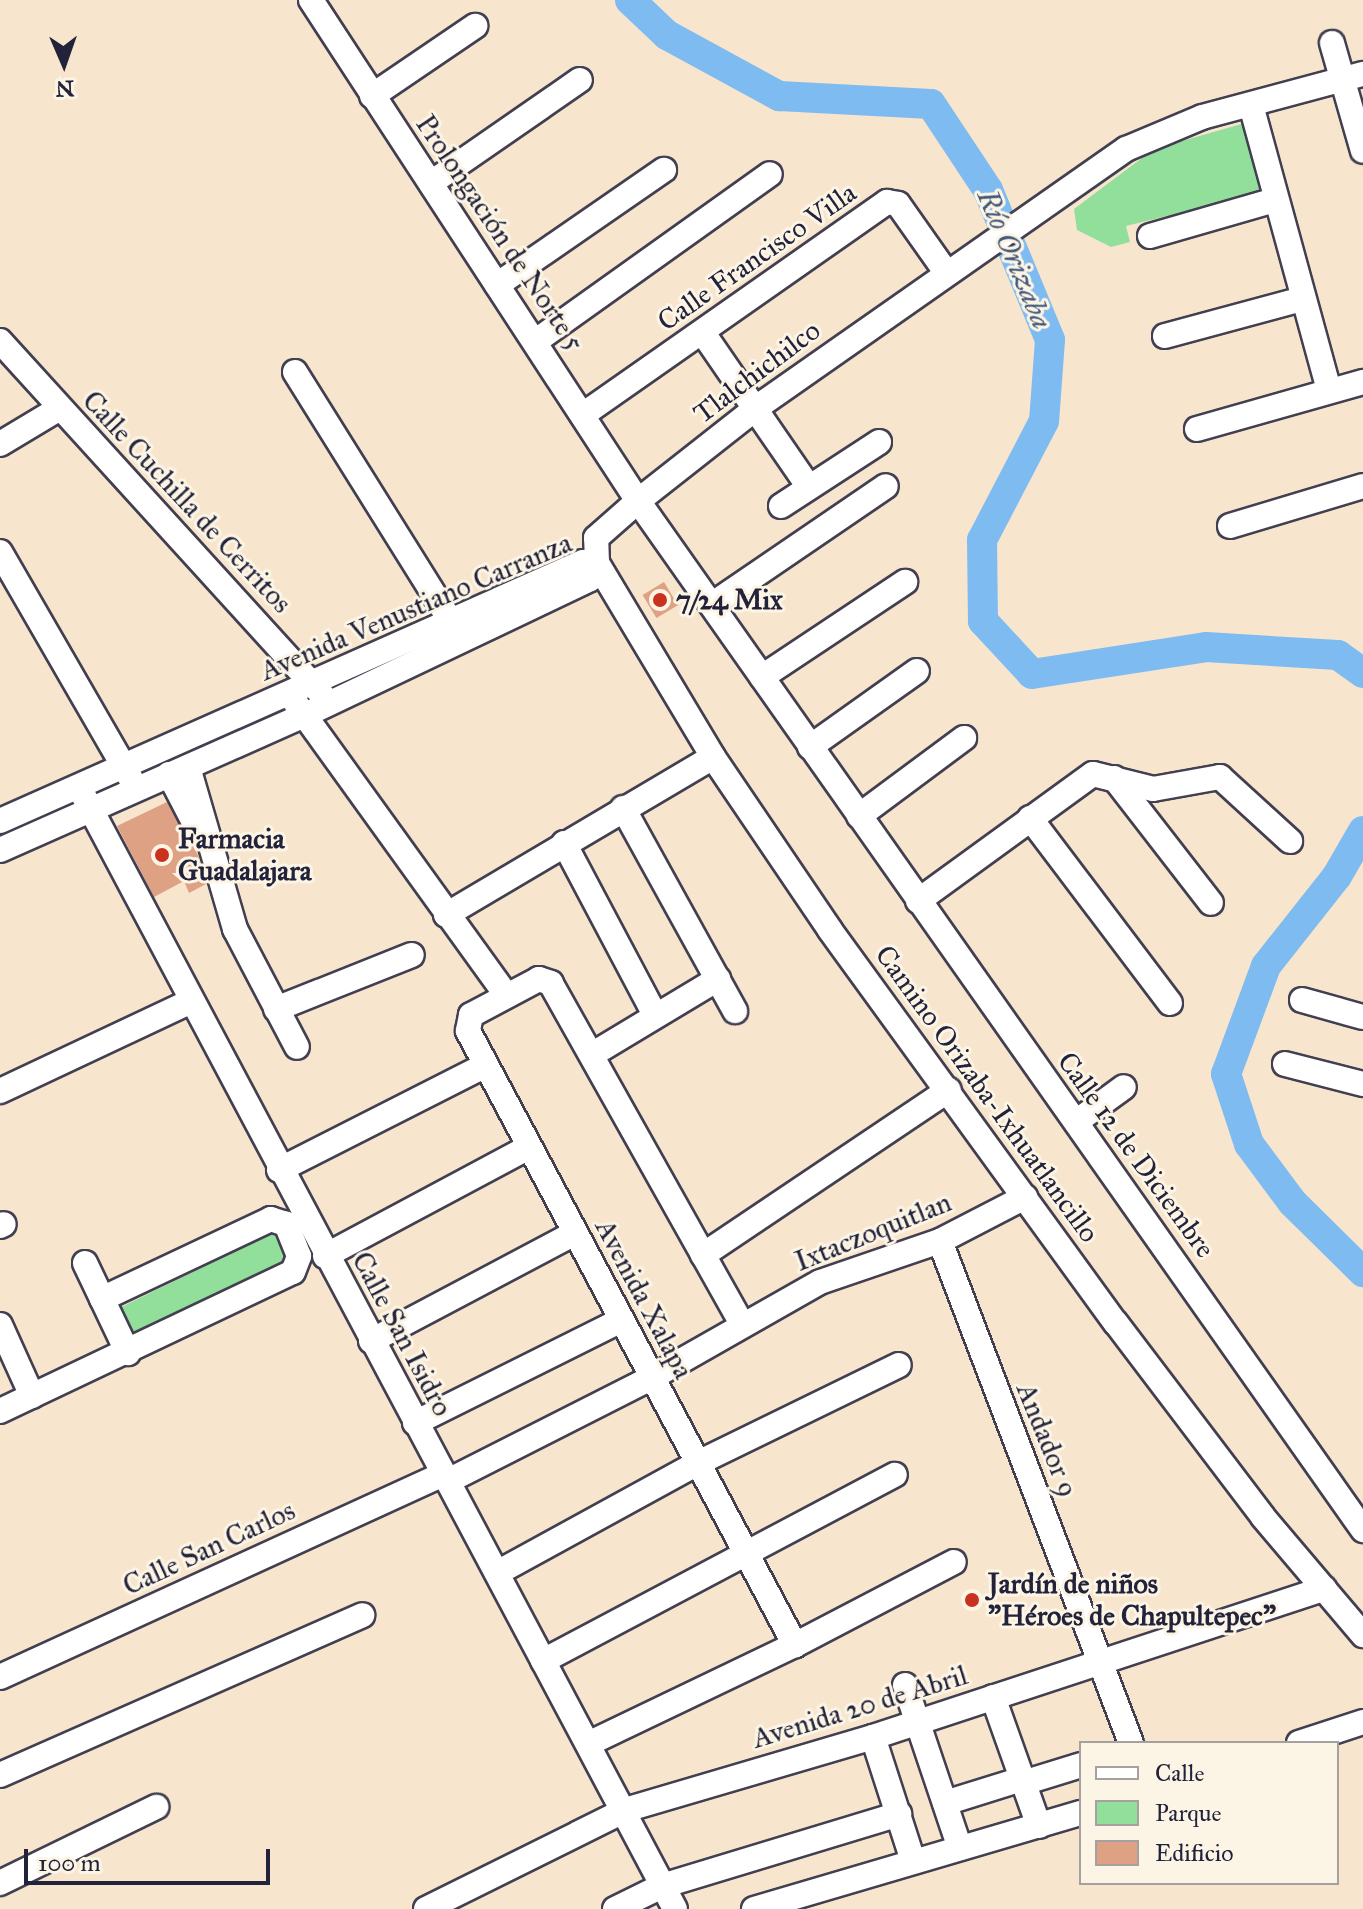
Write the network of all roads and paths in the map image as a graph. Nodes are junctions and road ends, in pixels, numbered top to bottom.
1 (311, 0) edge
2 (475, 26) dead end
3 (1332, 43) dead end
4 (1353, 77) edge
5 (580, 80) dead end
6 (372, 96) junction
7 (1251, 105) junction
8 (1363, 151) edge
9 (664, 170) dead end
10 (770, 174) dead end
11 (431, 183) junction
12 (1275, 200) junction
13 (1150, 236) dead end
14 (946, 272) junction
15 (497, 285) junction
16 (1302, 299) junction
17 (703, 333) junction
18 (1165, 336) dead end
19 (0, 341) edge
20 (536, 341) junction
21 (295, 372) dead end
22 (1363, 382) edge
23 (1329, 391) junction
24 (60, 408) junction
25 (756, 408) junction
26 (584, 414) junction
27 (1197, 429) dead end
28 (879, 442) dead end
29 (0, 444) edge
30 (886, 486) dead end
31 (1363, 486) edge
32 (809, 487) junction
33 (638, 501) junction
34 (781, 506) dead end
35 (1230, 526) dead end
36 (0, 552) edge
37 (597, 563) junction
38 (905, 582) dead end
39 (713, 604) junction
40 (451, 622) junction
41 (917, 671) dead end
42 (762, 677) junction
43 (313, 683) junction
44 (290, 694) junction
45 (329, 703) junction
46 (303, 716) junction
47 (964, 738) dead end
48 (810, 747) junction
49 (713, 757) junction
50 (125, 767) junction
51 (178, 770) junction
52 (1113, 776) junction
53 (79, 787) junction
54 (136, 790) junction
55 (623, 808) junction
56 (91, 810) junction
57 (859, 816) junction
58 (1030, 818) junction
59 (0, 821) edge
60 (1290, 841) dead end
61 (564, 843) junction
62 (0, 850) edge
63 (918, 901) junction
64 (1211, 903) dead end
65 (446, 915) junction
66 (412, 955) dead end
67 (718, 979) junction
68 (505, 993) junction
69 (1302, 1000) dead end
70 (191, 1001) junction
71 (1170, 1003) dead end
72 (276, 1009) junction
73 (735, 1011) dead end
74 (655, 1015) junction
75 (1363, 1017) edge
76 (297, 1047) dead end
77 (593, 1054) junction
78 (1285, 1064) dead end
79 (486, 1065) junction
80 (1363, 1084) edge
81 (1124, 1087) dead end
82 (949, 1090) junction
83 (0, 1091) edge
84 (1076, 1122) junction
85 (529, 1147) junction
86 (279, 1170) junction
87 (1025, 1197) junction
88 (575, 1233) junction
89 (940, 1241) junction
90 (703, 1255) junction
91 (325, 1256) junction
92 (85, 1263) dead end
93 (102, 1299) junction
94 (620, 1321) junction
95 (742, 1324) junction
96 (0, 1325) edge
97 (371, 1341) junction
98 (128, 1353) junction
99 (899, 1365) dead end
100 (651, 1378) junction
101 (32, 1396) junction
102 (0, 1411) edge
103 (415, 1423) junction
104 (700, 1462) junction
105 (895, 1475) dead end
106 (446, 1477) junction
107 (1363, 1530) edge
108 (748, 1551) junction
109 (954, 1562) dead end
110 (497, 1573) junction
111 (1324, 1589) junction
112 (362, 1615) dead end
113 (1363, 1635) edge
114 (795, 1645) junction
115 (1102, 1660) junction
116 (543, 1661) junction
117 (0, 1677) edge
118 (905, 1685) dead end
119 (993, 1697) junction
120 (918, 1721) junction
121 (1363, 1722) edge
122 (873, 1737) junction
123 (1130, 1741) edge
124 (1305, 1741) edge
125 (590, 1743) junction
126 (1079, 1766) edge
127 (0, 1775) edge
128 (1022, 1781) junction
129 (945, 1803) junction
130 (156, 1807) dead end
131 (625, 1810) junction
132 (899, 1814) junction
133 (1079, 1814) edge
134 (1039, 1826) junction
135 (960, 1848) junction
136 (913, 1861) junction
137 (0, 1883) edge
138 (662, 1886) junction
139 (426, 1909) edge
140 (615, 1909) edge
141 (675, 1909) edge
142 (754, 1909) edge

1 - 6 street, Prolongación de Norte 5
2 - 6 street
3 - 4 street
4 - 7 street, Tlalchichilco
4 - 8 street
5 - 11 street
6 - 11 street, Prolongación de Norte 5
7 - 12 street
7 - 14 street, Tlalchichilco
9 - 15 street
10 - 20 street
11 - 15 street, Prolongación de Norte 5
12 - 13 street
12 - 16 street
14 - 17 street, Calle Francisco Villa
14 - 25 street, Tlalchichilco
15 - 20 street, Prolongación de Norte 5
16 - 18 street
16 - 23 street
17 - 25 street
17 - 26 street, Calle Francisco Villa
19 - 24 street, Calle Cuchilla de Cerritos
20 - 26 street, Prolongación de Norte 5
21 - 40 street
22 - 23 street
23 - 27 street
24 - 29 street
24 - 43 street, Calle Cuchilla de Cerritos
25 - 32 street
25 - 33 street, Tlalchichilco
26 - 33 street, Prolongación de Norte 5
28 - 32 street
30 - 39 street
31 - 35 street
32 - 34 street
33 - 37 street, Tlalchichilco
33 - 39 street, Prolongación de Norte 5
36 - 50 street
37 - 40 street, Avenida Venustiano Carranza
37 - 45 street, Avenida Venustiano Carranza
37 - 49 street, Camino Orizaba-Ixhuatlancillo
38 - 42 street
39 - 42 street, Prolongación de Norte 5
40 - 43 street, Avenida Venustiano Carranza
41 - 48 street
42 - 48 street, Calle 12 de Diciembre
43 - 44 street, Avenida Venustiano Carranza
43 - 45 street, Calle Cuchilla de Cerritos
44 - 46 street
44 - 50 street, Avenida Venustiano Carranza
45 - 46 street, Avenida Venustiano Carranza
46 - 51 street, Avenida Venustiano Carranza
46 - 65 street
47 - 57 street
48 - 57 street, Calle 12 de Diciembre
49 - 55 street
49 - 82 street, Camino Orizaba-Ixhuatlancillo
50 - 53 street, Avenida Venustiano Carranza
50 - 54 street
51 - 54 street, Avenida Venustiano Carranza
51 - 72 street
52 - 58 street
52 - 60 street
52 - 64 street
53 - 56 street, Calle San Isidro
53 - 59 street, Avenida Venustiano Carranza
54 - 56 street, Avenida Venustiano Carranza
55 - 61 street
55 - 67 street
56 - 62 street, Avenida Venustiano Carranza
56 - 70 street, Calle San Isidro
57 - 63 street, Calle 12 de Diciembre
58 - 63 street
58 - 71 street
61 - 65 street
61 - 74 street
63 - 84 street, Calle 12 de Diciembre
65 - 68 street
66 - 72 street
67 - 73 street
67 - 74 street
68 - 77 street
68 - 79 street, Avenida Xalapa
69 - 75 street
70 - 83 street
70 - 86 street, Calle San Isidro
72 - 76 street
74 - 77 street
77 - 90 street
78 - 80 street
79 - 85 street, Avenida Xalapa
79 - 86 street
81 - 84 street
82 - 87 street, Camino Orizaba-Ixhuatlancillo
82 - 90 street
84 - 107 street, Calle 12 de Diciembre
85 - 88 street, Avenida Xalapa
85 - 91 street
86 - 91 street, Calle San Isidro
87 - 89 street, Ixtaczoquitlan
87 - 111 street, Camino Orizaba-Ixhuatlancillo
88 - 94 street, Avenida Xalapa
88 - 97 street
89 - 95 street, Ixtaczoquitlan
89 - 115 street, Andador 9
90 - 95 street
91 - 97 street, Calle San Isidro
92 - 93 street
93 - 98 street
93 - 98 street
94 - 100 street, Avenida Xalapa
94 - 103 street
95 - 100 street, Ixtaczoquitlan
96 - 101 street
97 - 103 street, Calle San Isidro
98 - 101 street
99 - 104 street
100 - 104 street, Avenida Xalapa
100 - 106 street, Ixtaczoquitlan
101 - 102 street
103 - 106 street, Calle San Isidro
104 - 108 street, Avenida Xalapa
104 - 110 street
105 - 108 street
106 - 110 street, Calle San Isidro
106 - 117 street, Calle San Carlos
108 - 114 street, Avenida Xalapa
108 - 116 street
109 - 114 street
110 - 116 street, Calle San Isidro
111 - 113 street, Camino Orizaba-Ixhuatlancillo
111 - 115 street, Avenida 20 de Abril
112 - 127 street
114 - 125 street
115 - 119 street, Avenida 20 de Abril
115 - 123 street, Andador 9
116 - 125 street, Calle San Isidro
118 - 120 street
119 - 120 street, Avenida 20 de Abril
119 - 128 street
120 - 122 street, Avenida 20 de Abril
120 - 129 street
121 - 124 street
122 - 131 street, Avenida 20 de Abril
122 - 132 street
125 - 131 street, Calle San Isidro
126 - 128 street
128 - 129 street
128 - 134 street
129 - 135 street
130 - 137 street
131 - 138 street, Calle San Isidro
131 - 139 street, Avenida 20 de Abril
132 - 136 street
132 - 138 street
133 - 134 street
134 - 135 street
135 - 136 street
136 - 142 street
138 - 140 street
138 - 141 street, Calle San Isidro

